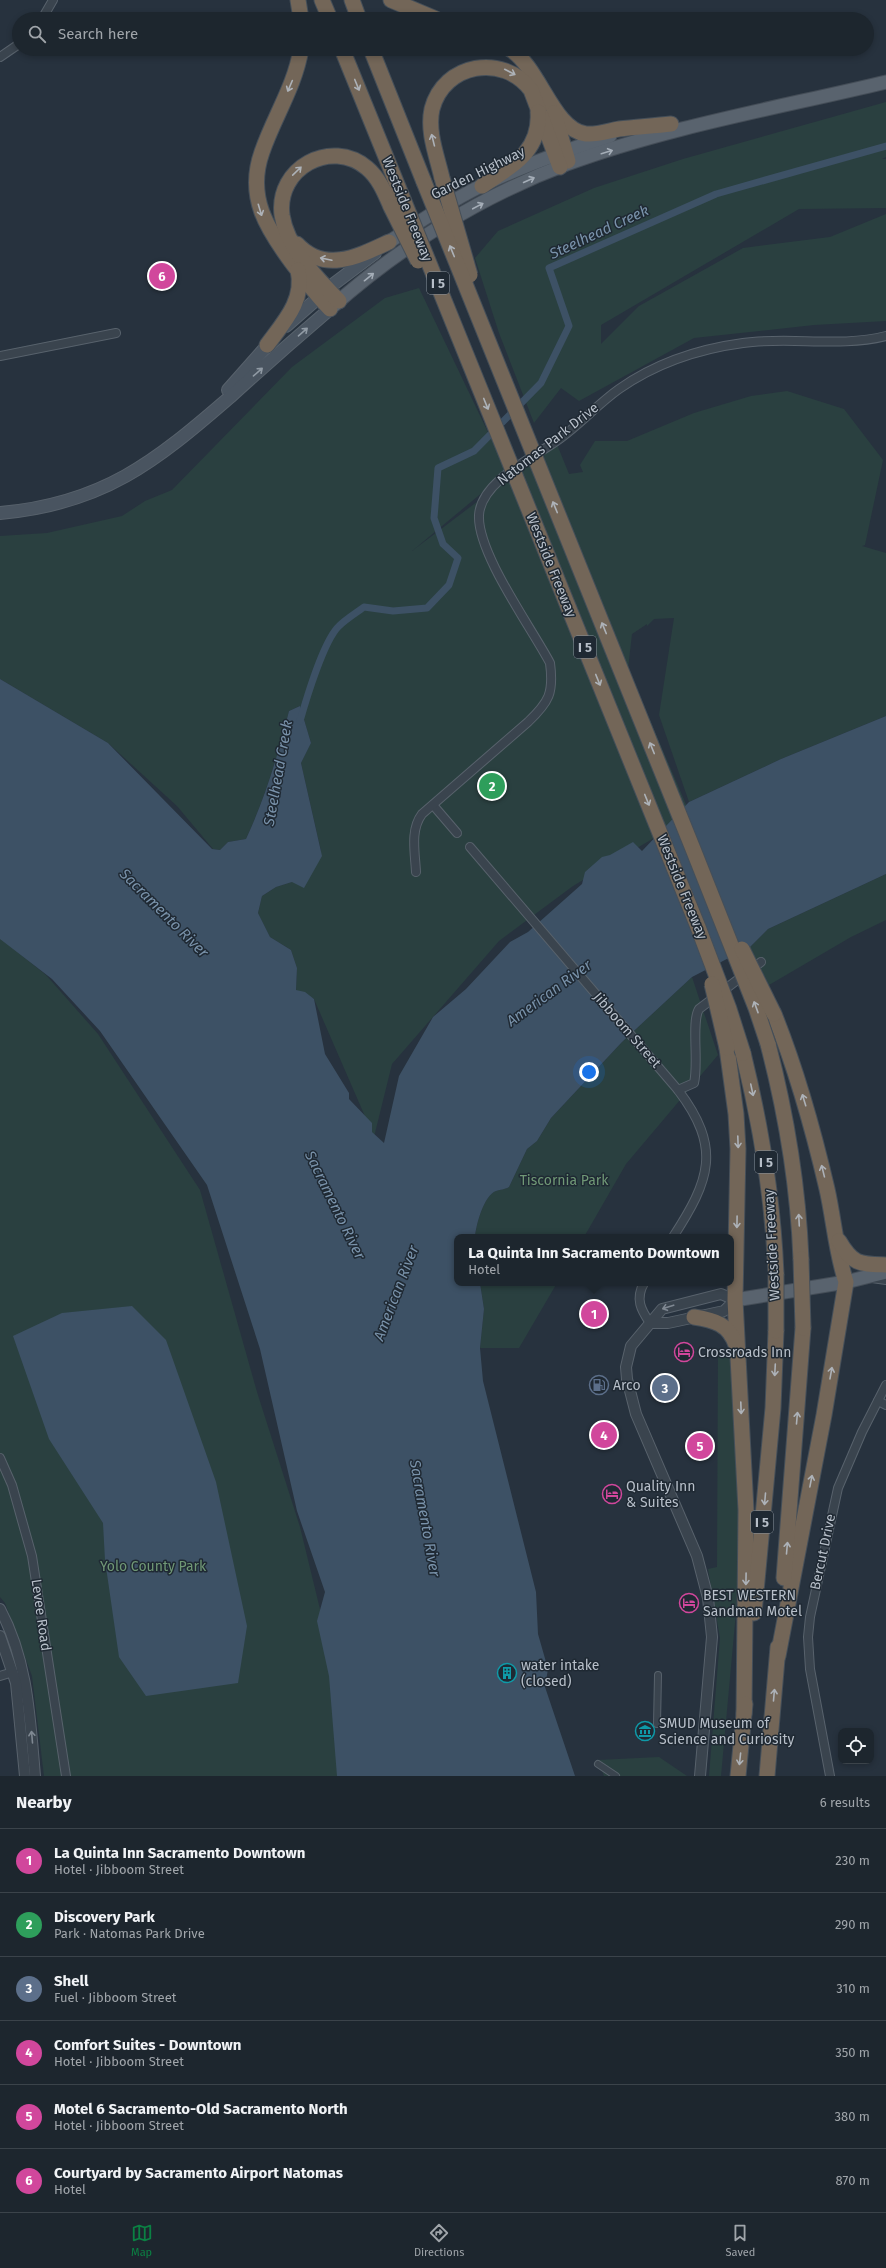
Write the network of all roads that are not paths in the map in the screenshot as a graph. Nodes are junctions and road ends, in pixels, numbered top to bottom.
1 (53, 0) edge
2 (298, 0) edge
3 (322, 0) edge
4 (352, 0) edge
5 (392, 0) edge
6 (46, 12) edge
7 (300, 12) edge
8 (327, 12) edge
9 (357, 12) edge
10 (420, 12) edge
11 (12, 49) edge
12 (299, 56) edge
13 (344, 56) edge
14 (374, 56) edge
15 (516, 56) edge
16 (0, 58) edge
17 (886, 82) edge
18 (801, 103) junction
19 (544, 104) junction
20 (671, 124) junction
21 (563, 159) junction
22 (482, 186) junction
23 (397, 203) junction
24 (288, 232) junction
25 (389, 242) junction
26 (298, 270) junction
27 (323, 293) junction
28 (334, 305) junction
29 (116, 333) dead end
30 (886, 336) edge
31 (487, 339) junction
32 (267, 345) junction
33 (0, 356) edge
34 (197, 425) junction
35 (0, 513) edge
36 (433, 806) junction
37 (457, 833) dead end
38 (470, 847) dead end
39 (693, 849) junction
40 (416, 872) dead end
41 (698, 927) junction
42 (761, 962) dead end
43 (678, 1090) junction
44 (674, 1234) edge
45 (837, 1236) junction
46 (886, 1265) edge
47 (886, 1272) edge
48 (867, 1277) junction
49 (886, 1280) edge
50 (846, 1282) junction
51 (642, 1286) edge
52 (735, 1300) junction
53 (694, 1317) junction
54 (650, 1323) junction
55 (739, 1354) junction
56 (886, 1385) edge
57 (878, 1401) junction
58 (886, 1405) edge
59 (0, 1458) edge
60 (0, 1609) edge
61 (0, 1636) edge
62 (778, 1656) junction
63 (13, 1672) junction
64 (658, 1675) dead end
65 (0, 1676) edge
66 (744, 1714) junction
67 (657, 1724) dead end
68 (598, 1764) dead end
69 (25, 1776) edge
70 (35, 1776) edge
71 (66, 1776) edge
72 (616, 1776) edge
73 (700, 1776) edge
74 (738, 1776) edge
75 (767, 1776) edge
76 (830, 1776) edge

1 - 6 street
2 - 7 highway
3 - 8 highway
4 - 9 highway
5 - 10 highway
11 - 16 street
12 -> 26 highway
13 -> 23 highway, Westside Freeway / I 5
31 -> 14 highway, Westside Freeway / I 5, bridge
15 - 19 highway
17 - 18 main road, Garden Highway
18 - 20 main road, Garden Highway
21 -> 18 main road, Garden Highway
19 - 20 highway
19 - 21 highway
19 - 22 highway
31 -> 19 highway, bridge
20 - 21 main road, Garden Highway
21 - 22 main road, Garden Highway
28 -> 21 main road, Garden Highway
22 - 25 main road, Garden Highway
24 -> 23 highway
23 -> 41 highway, Westside Freeway / I 5, bridge
25 -> 24 highway
24 - 27 highway
25 - 27 main road, Garden Highway
26 - 27 highway
26 - 32 highway
27 - 28 highway
27 - 32 main road, Garden Highway
34 -> 28 main road, Garden Highway
29 - 33 street
30 - 36 street, Natomas Park Drive
39 -> 31 highway, Westside Freeway / I 5, bridge
32 - 34 main road, Garden Highway
34 - 35 main road, Garden Highway
36 - 37 street
36 - 40 street, Natomas Park Drive
38 - 43 street, Jibboom Street
45 -> 39 highway, bridge
62 -> 39 highway, Westside Freeway / I 5, bridge
41 -> 52 highway, bridge
41 -> 66 highway, Westside Freeway / I 5, bridge
42 - 43 street
43 - 44 street, Jibboom Street
45 - 46 highway
45 - 50 highway
47 - 48 main road
48 - 49 street
48 - 50 main road
50 - 52 main road
62 -> 50 highway
51 - 54 street
52 - 53 street
52 -> 54 street
52 - 55 highway
53 - 54 street
53 - 55 highway
54 - 73 street
55 -> 66 highway
56 - 57 street, Bercut Drive
57 - 58 street
57 - 76 street, Bercut Drive
59 - 71 street, Levee Road
70 -> 60 street
61 - 63 street
75 -> 62 highway, Westside Freeway / I 5
63 - 65 street
63 - 69 street
64 - 67 street
66 -> 74 highway, Westside Freeway / I 5
68 - 72 street

